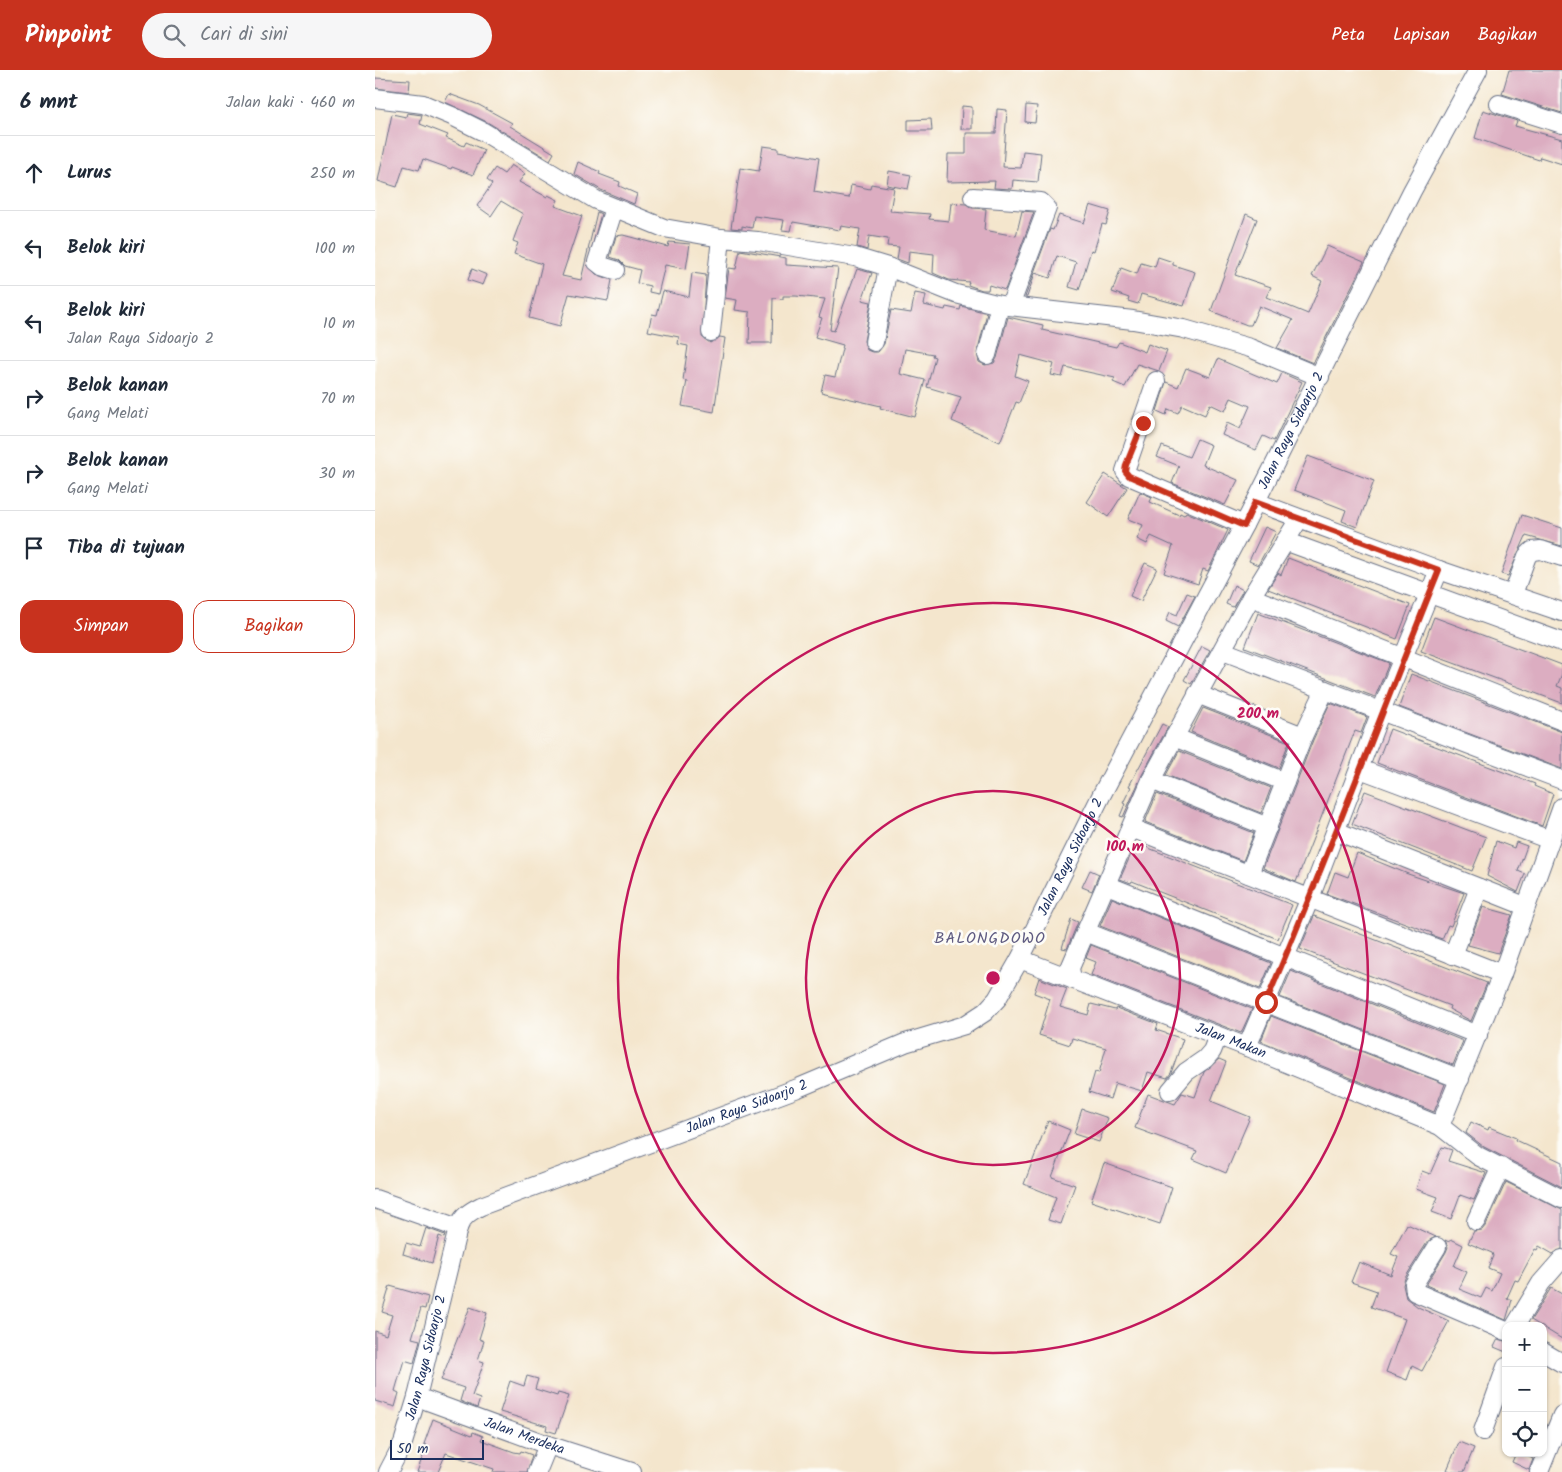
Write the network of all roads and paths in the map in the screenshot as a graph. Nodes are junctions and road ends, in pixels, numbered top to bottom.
1 (1478, 70) edge
2 (375, 98) edge
3 (1499, 104) dead end
4 (1562, 124) edge
5 (973, 197) dead end
6 (614, 208) junction
7 (721, 238) junction
8 (888, 267) junction
9 (615, 270) dead end
10 (1005, 305) junction
11 (711, 332) dead end
12 (874, 342) dead end
13 (987, 355) dead end
14 (1320, 377) junction
15 (1156, 381) dead end
16 (1265, 506) junction
17 (1299, 519) junction
18 (1244, 526) junction
19 (1285, 541) junction
20 (1562, 557) edge
21 (1439, 570) junction
22 (1429, 594) junction
23 (1513, 594) junction
24 (1251, 597) junction
25 (1562, 612) edge
26 (1562, 642) edge
27 (1223, 651) junction
28 (1403, 658) junction
29 (1325, 690) junction
30 (1197, 694) junction
31 (1381, 711) junction
32 (1562, 721) edge
33 (1303, 736) junction
34 (1174, 737) junction
35 (1360, 769) junction
36 (1151, 780) junction
37 (1562, 780) edge
38 (1285, 782) junction
39 (1562, 807) edge
40 (1268, 827) junction
41 (1131, 828) junction
42 (1336, 831) junction
43 (1550, 840) junction
44 (1249, 874) junction
45 (1107, 885) junction
46 (1479, 888) junction
47 (1310, 898) junction
48 (1525, 906) junction
49 (1086, 932) junction
50 (1453, 955) junction
51 (1285, 956) junction
52 (1030, 962) junction
53 (1502, 974) junction
54 (1072, 979) junction
55 (1266, 1002) junction
56 (1478, 1035) junction
57 (1218, 1036) junction
58 (1247, 1047) junction
59 (1460, 1079) junction
60 (1170, 1091) dead end
61 (1441, 1126) junction
62 (1501, 1167) junction
63 (375, 1199) edge
64 (1562, 1199) edge
65 (1476, 1221) dead end
66 (458, 1228) junction
67 (1437, 1247) dead end
68 (1562, 1259) edge
69 (1517, 1322) edge
70 (1502, 1329) edge
71 (1547, 1354) edge
72 (1562, 1363) edge
73 (1502, 1378) edge
74 (425, 1400) junction
75 (1562, 1415) edge
76 (1483, 1431) dead end
77 (548, 1445) junction
78 (388, 1472) edge
79 (537, 1472) edge
80 (632, 1472) edge
81 (1539, 1472) edge

1 - 14 street, Jalan Raya Sidoarjo 2
2 - 6 street
3 - 4 street
5 - 10 street
6 - 7 street
6 - 9 street
7 - 8 street
7 - 11 street
8 - 10 street
8 - 12 street
10 - 13 street
10 - 14 street
14 - 16 street, Jalan Raya Sidoarjo 2
15 - 18 street
16 - 17 street
16 - 18 street, Jalan Raya Sidoarjo 2
17 - 19 street
17 - 21 street
18 - 52 street, Jalan Raya Sidoarjo 2
19 - 22 street
19 - 24 street
20 - 23 street
21 - 22 street
21 - 23 street
22 - 26 street
22 - 28 street
23 - 25 street
24 - 27 street
24 - 28 street
27 - 29 street
27 - 30 street
28 - 31 street
28 - 32 street
29 - 31 street
29 - 33 street
30 - 33 street
30 - 34 street
31 - 35 street
31 - 37 street
33 - 38 street
34 - 36 street
34 - 38 street
35 - 42 street
35 - 43 street
36 - 40 street
36 - 41 street
38 - 40 street
39 - 43 street
40 - 44 street
41 - 44 street
41 - 45 street
42 - 46 street
42 - 47 street
43 - 48 street
44 - 47 street
45 - 49 street
45 - 51 street
46 - 48 street
46 - 50 street
47 - 50 street
47 - 51 street
48 - 53 street
49 - 54 street
49 - 55 street
50 - 53 street
51 - 55 street
51 - 56 street
52 - 54 street, Jalan Makan
52 - 66 street, Jalan Raya Sidoarjo 2
53 - 56 street
54 - 57 street, Jalan Makan
55 - 58 street
55 - 59 street
56 - 59 street
57 - 58 street, Jalan Makan
57 - 60 street
58 - 61 street, Jalan Makan
59 - 61 street
61 - 62 street, Jalan Makan
62 - 64 street, Jalan Makan
62 - 65 street
63 - 66 street
66 - 74 street, Jalan Raya Sidoarjo 2
67 - 70 street
68 - 69 street
71 - 72 street
73 - 76 street
74 - 77 street, Jalan Merdeka
74 - 78 street, Jalan Raya Sidoarjo 2
75 - 81 street
77 - 79 street
77 - 80 street, Jalan Merdeka

